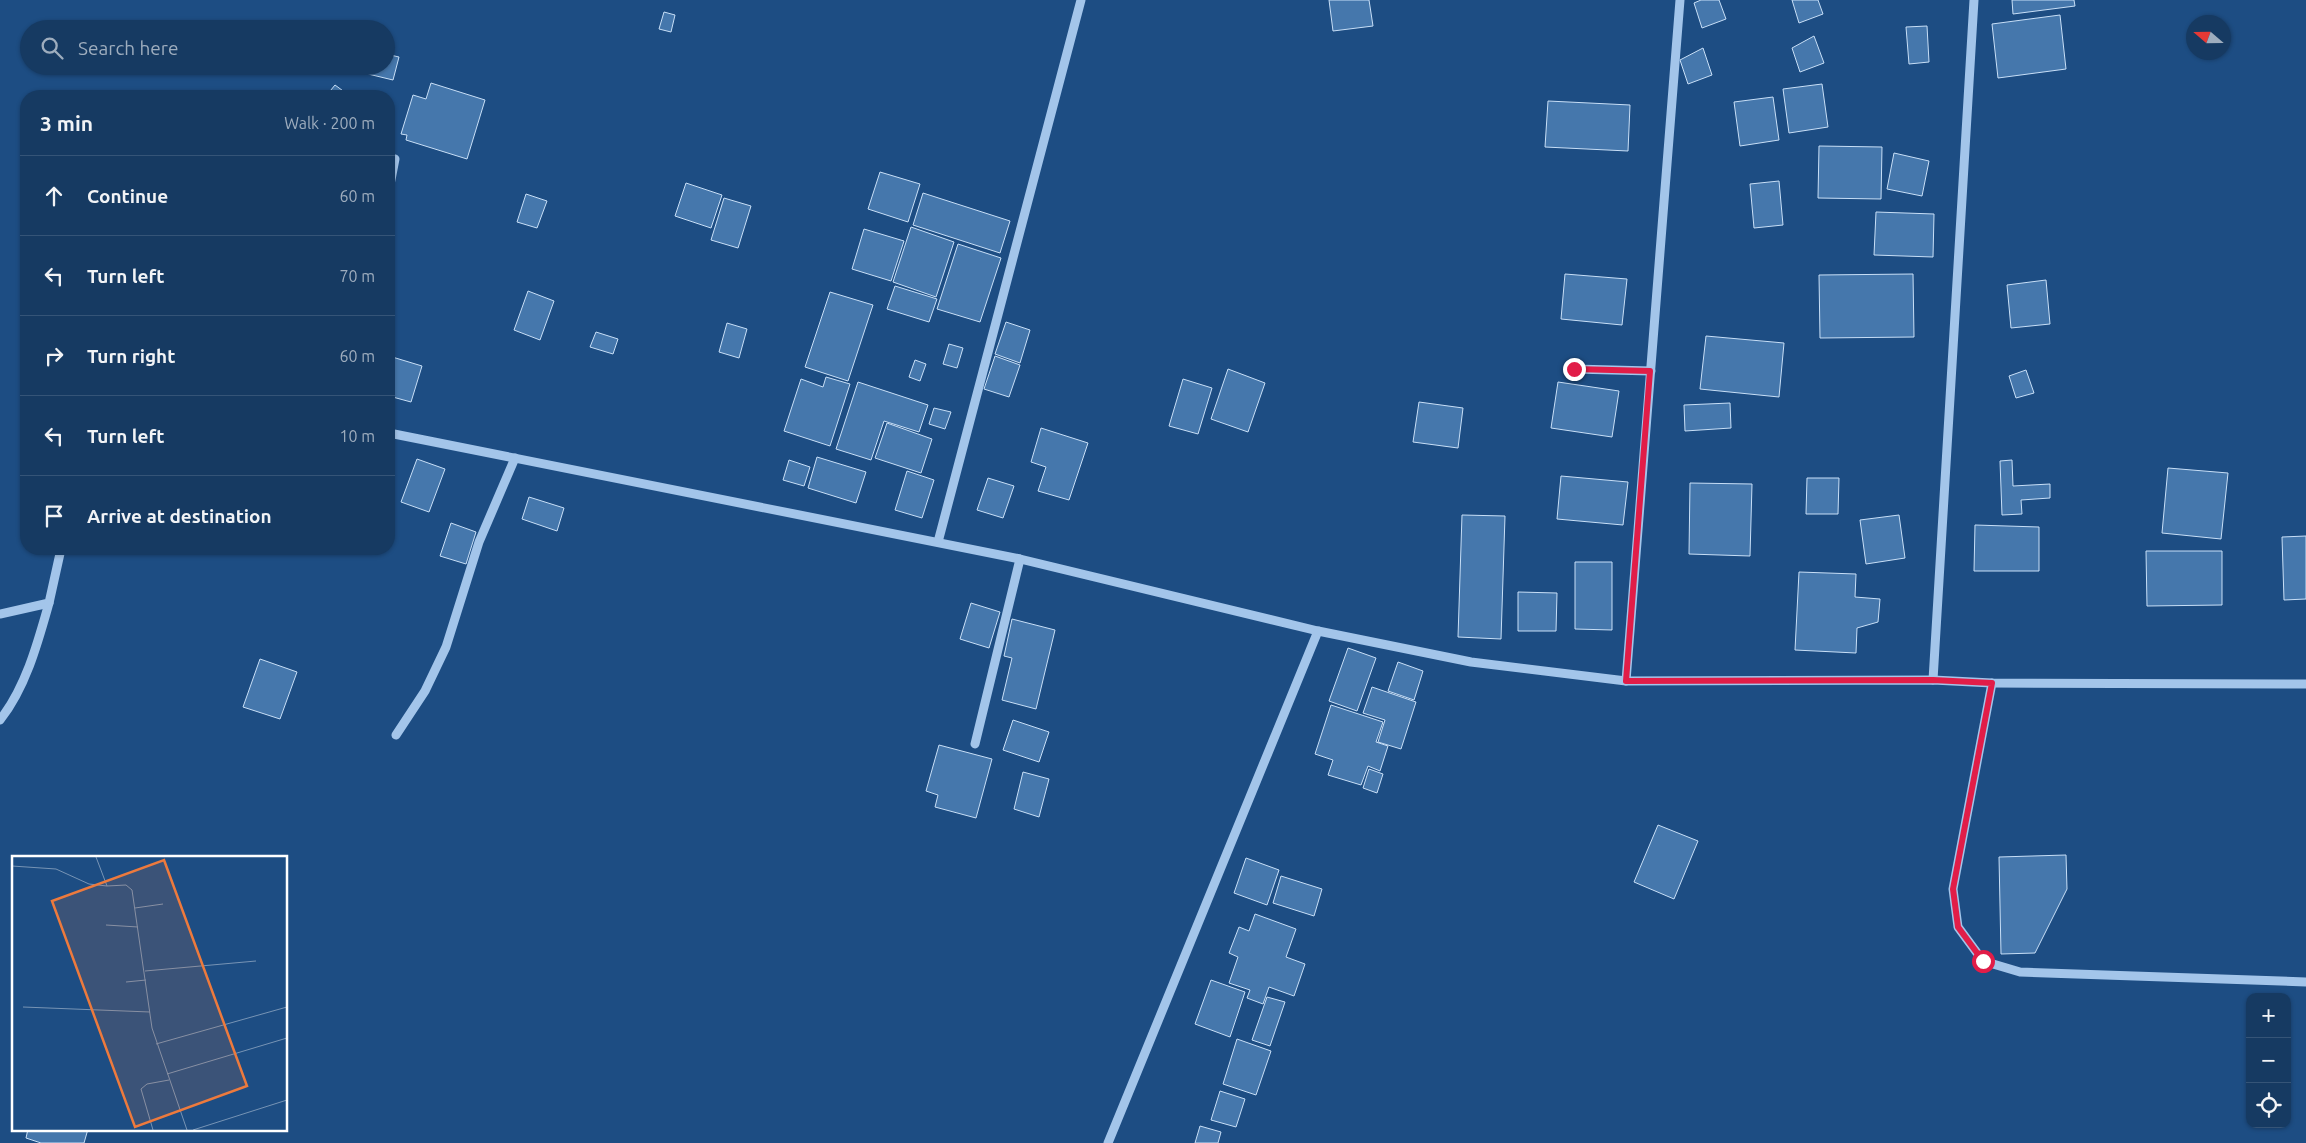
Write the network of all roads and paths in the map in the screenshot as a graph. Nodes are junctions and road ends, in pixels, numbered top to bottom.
1 (1082, 0) edge
2 (1680, 0) edge
3 (1974, 0) edge
4 (1574, 369) dead end
5 (1650, 371) junction
6 (395, 434) edge
7 (515, 458) junction
8 (938, 542) junction
9 (60, 555) edge
10 (1020, 559) junction
11 (48, 603) junction
12 (0, 614) edge
13 (1318, 631) junction
14 (1933, 680) junction
15 (1626, 681) junction
16 (1992, 683) junction
17 (2306, 684) edge
18 (0, 720) edge
19 (396, 735) dead end
20 (975, 744) dead end
21 (2306, 982) edge
22 (1108, 1143) edge

1 - 8 street
2 - 5 street
3 - 14 street
4 - 5 street
5 - 15 street
6 - 7 street
7 - 8 street
7 - 19 street
8 - 10 street
9 - 11 street
10 - 13 street
10 - 20 street
11 - 12 street
11 - 18 street
13 - 15 street
13 - 22 street
14 - 15 street
14 - 16 street
16 - 17 street
16 - 21 street

